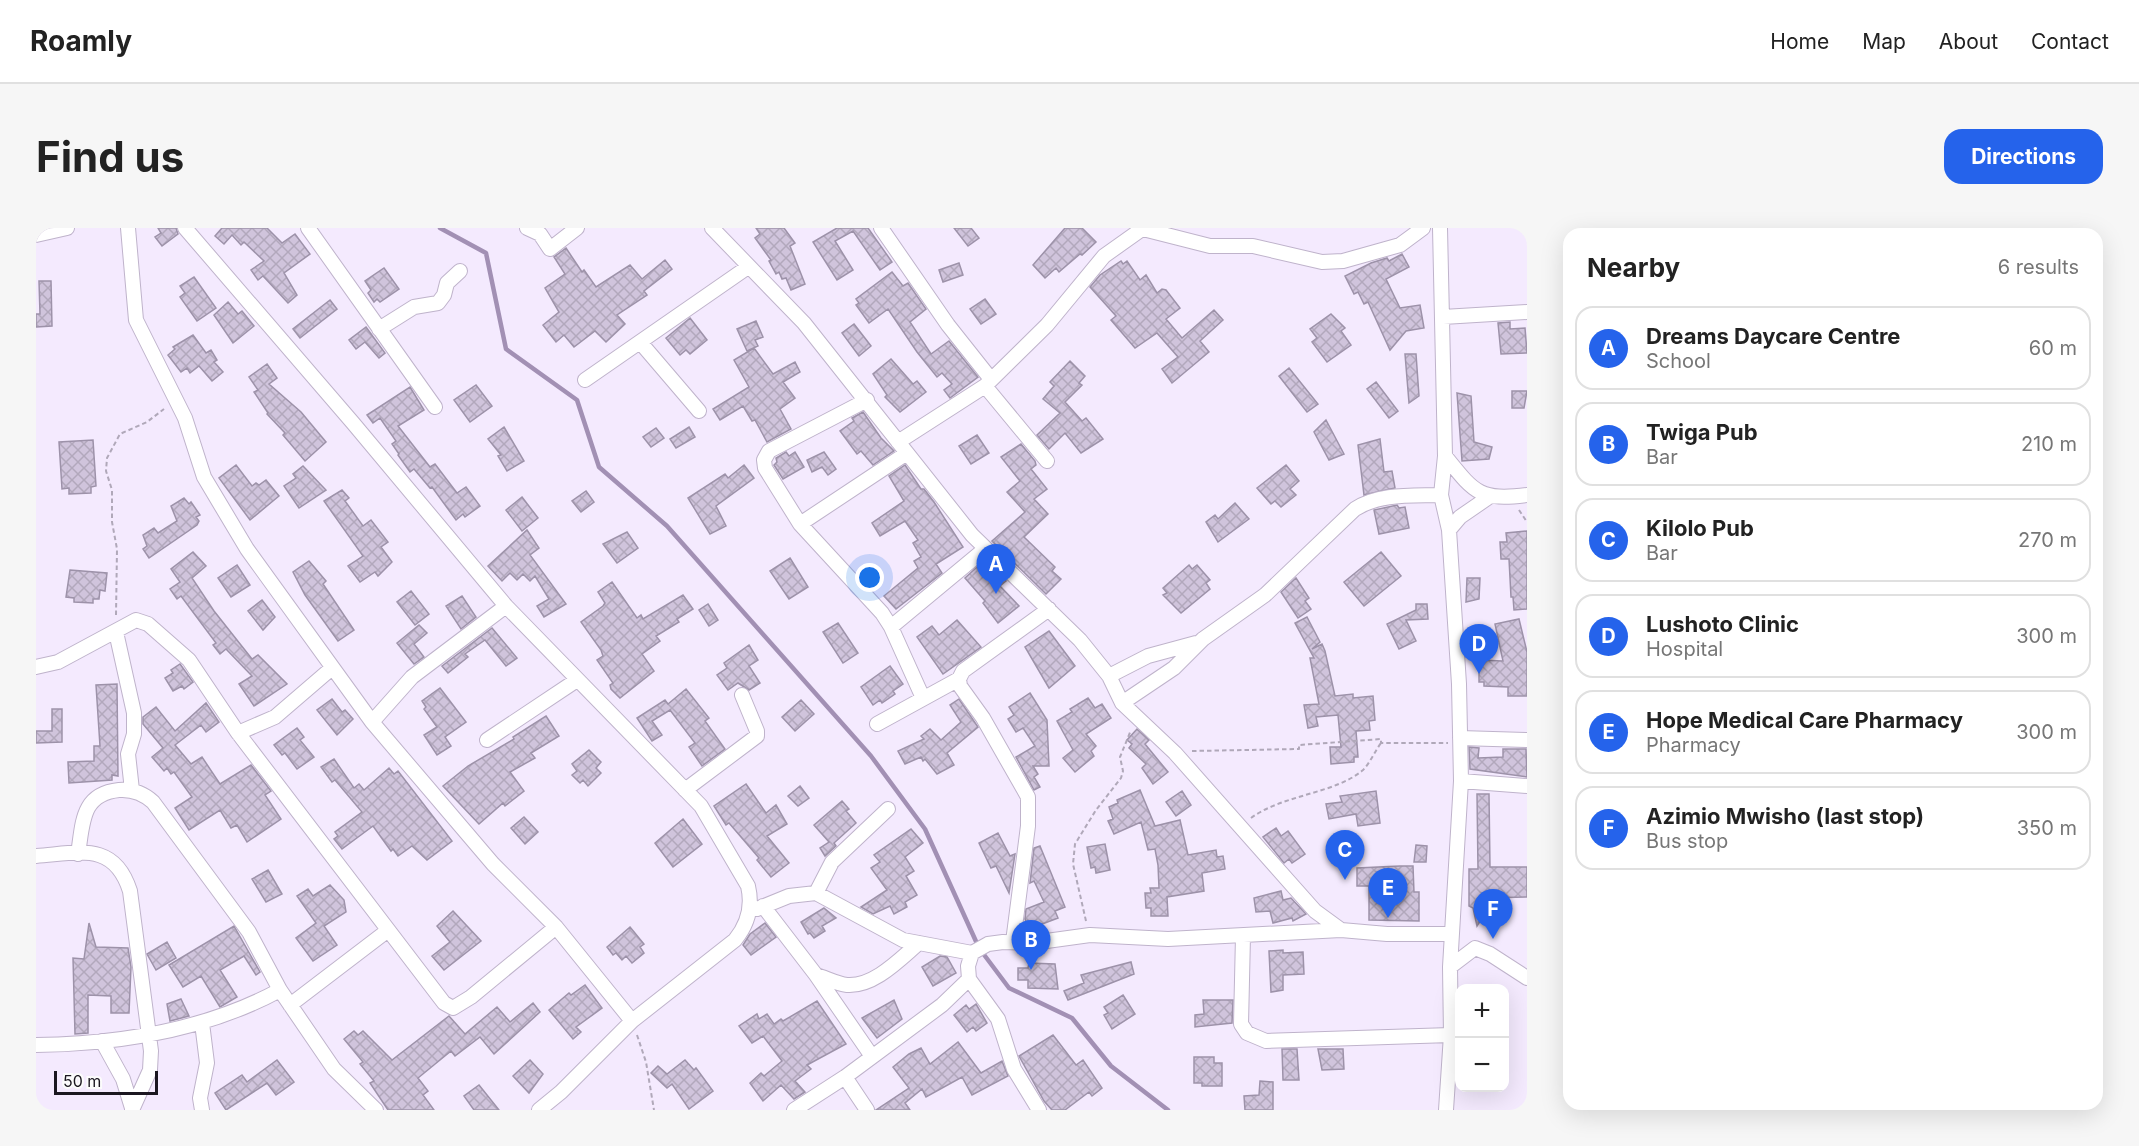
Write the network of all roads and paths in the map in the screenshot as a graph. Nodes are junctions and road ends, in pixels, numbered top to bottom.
1 (67, 228) edge
2 (128, 228) edge
3 (185, 228) edge
4 (308, 228) edge
5 (527, 228) edge
6 (578, 228) edge
7 (712, 228) edge
8 (881, 228) edge
9 (1423, 228) edge
10 (1440, 228) edge
11 (1141, 229) edge
12 (36, 235) edge
13 (748, 267) junction
14 (460, 271) dead end
15 (1527, 312) edge
16 (1443, 317) junction
17 (379, 329) junction
18 (640, 342) junction
19 (585, 380) dead end
20 (987, 382) junction
21 (176, 400) junction
22 (867, 400) junction
23 (435, 407) dead end
24 (699, 411) dead end
25 (898, 442) junction
26 (907, 453) junction
27 (1444, 456) junction
28 (1047, 461) dead end
29 (1441, 495) junction
30 (1527, 495) edge
31 (1489, 497) junction
32 (800, 524) junction
33 (1449, 530) junction
34 (985, 549) junction
35 (506, 606) junction
36 (1049, 609) junction
37 (891, 627) junction
38 (116, 632) junction
39 (1203, 639) junction
40 (36, 667) edge
41 (332, 668) junction
42 (1109, 676) junction
43 (959, 679) junction
44 (577, 680) junction
45 (742, 695) dead end
46 (923, 698) junction
47 (1122, 703) junction
48 (1137, 716) junction
49 (372, 722) junction
50 (876, 724) dead end
51 (238, 733) junction
52 (487, 740) dead end
53 (1460, 740) junction
54 (1527, 740) edge
55 (1381, 742) junction
56 (1175, 753) junction
57 (1461, 781) junction
58 (1527, 786) edge
59 (132, 790) junction
60 (685, 790) junction
61 (888, 808) dead end
62 (1239, 827) junction
63 (78, 854) junction
64 (36, 856) edge
65 (816, 893) junction
66 (763, 906) junction
67 (749, 913) junction
68 (556, 927) junction
69 (1341, 930) junction
70 (387, 932) junction
71 (1452, 933) junction
72 (1090, 935) junction
73 (1243, 936) junction
74 (1013, 942) junction
75 (919, 943) junction
76 (972, 953) junction
77 (1450, 967) junction
78 (816, 975) junction
79 (1527, 978) edge
80 (969, 980) junction
81 (280, 990) junction
82 (290, 1005) junction
83 (632, 1021) junction
84 (202, 1023) junction
85 (148, 1035) junction
86 (1451, 1035) junction
87 (102, 1041) junction
88 (36, 1045) edge
89 (871, 1055) junction
90 (845, 1077) junction
91 (132, 1109) edge
92 (202, 1110) edge
93 (375, 1110) edge
94 (539, 1110) edge
95 (654, 1110) edge
96 (794, 1110) edge
97 (867, 1110) edge
98 (1040, 1110) edge
99 (1446, 1110) edge

1 - 12 street
2 - 21 street
3 - 35 street
4 - 17 street
5 - 6 street
7 - 13 street
8 - 20 street
9 - 11 street
10 - 16 street
11 - 20 street
13 - 18 street
13 - 22 street
14 - 17 street
15 - 16 street
16 - 27 street
17 - 23 street
18 - 19 street
18 - 24 street
20 - 25 street
20 - 28 street
21 - 38 path
21 - 41 street
22 - 25 street
22 - 32 street
25 - 26 street
26 - 32 street
26 - 34 street
27 - 29 street
27 - 31 street
29 - 33 street
29 - 39 street
30 - 31 street
31 - 33 street
32 - 37 street
33 - 53 street
34 - 36 street
34 - 37 street
35 - 44 street
35 - 49 street
36 - 42 street
36 - 43 street
37 - 46 street
38 - 40 street
38 - 51 street
38 - 59 street
39 - 42 street
39 - 47 street
41 - 49 street
41 - 51 street
42 - 47 street
43 - 46 street
43 - 74 street
44 - 52 street
44 - 60 street
45 - 60 street
46 - 50 street
47 - 48 street
48 - 56 street
48 - 72 path
49 - 68 street
51 - 70 street
53 - 54 street
53 - 55 path
53 - 57 street
55 - 56 path
55 - 62 path
56 - 62 street
57 - 58 street
57 - 71 street
59 - 63 street
59 - 81 street
60 - 67 street
61 - 65 street
62 - 69 street
63 - 64 street
63 - 85 street
65 - 66 street
65 - 75 street
66 - 67 street
66 - 78 street
67 - 83 street
68 - 70 street
68 - 83 street
69 - 71 street
69 - 73 street
70 - 82 street
71 - 77 street
72 - 73 street
72 - 74 street
73 - 86 street
74 - 76 street
75 - 76 street
75 - 78 street
76 - 80 street
77 - 79 street
77 - 86 street
78 - 89 street
80 - 89 street
80 - 98 street
81 - 82 street
81 - 84 street
82 - 93 street
83 - 94 street
83 - 95 path
84 - 85 street
84 - 92 street
85 - 87 street
85 - 91 street
86 - 99 street
87 - 88 street
87 - 91 street
89 - 90 street
90 - 96 street
90 - 97 street

